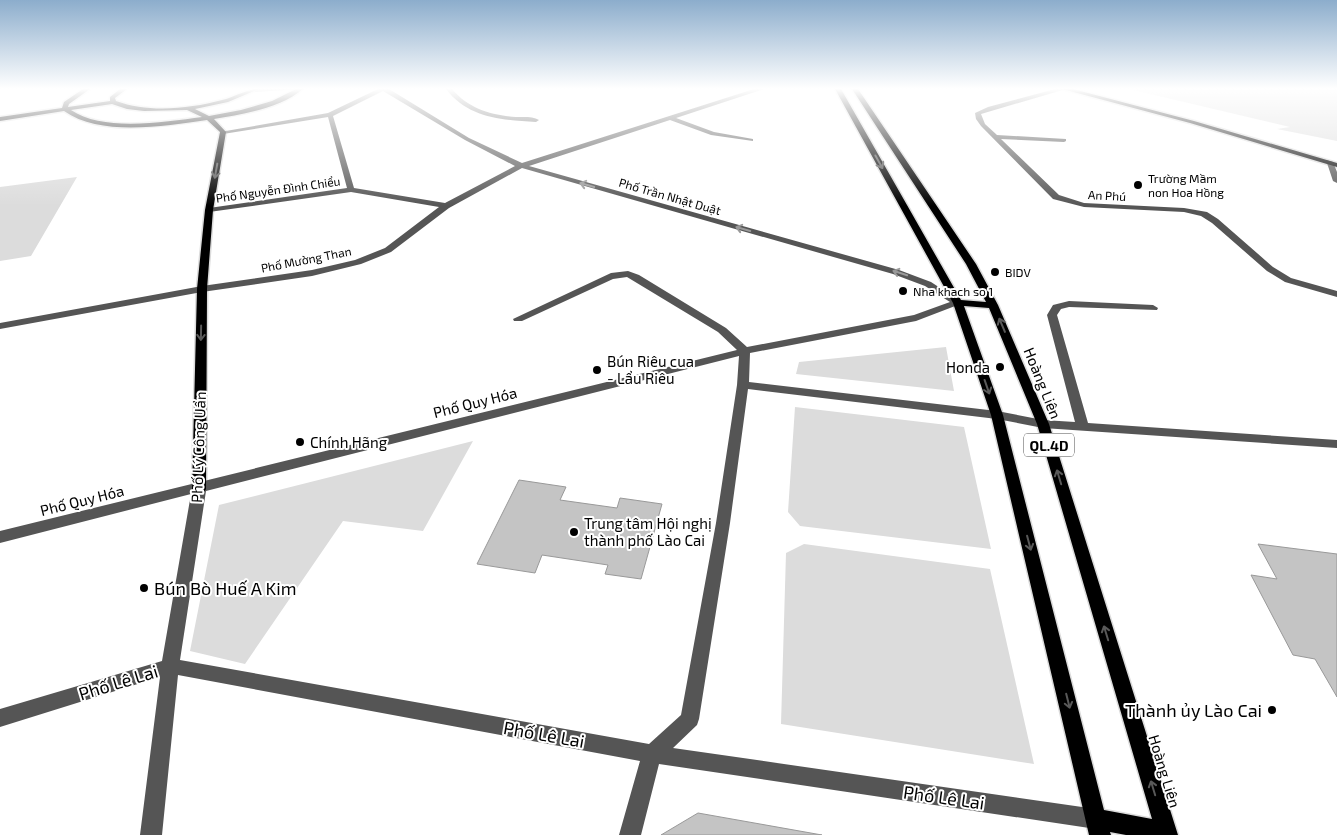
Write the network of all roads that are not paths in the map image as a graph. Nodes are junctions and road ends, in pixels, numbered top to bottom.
1 (220, 128) edge
2 (248, 128) edge
3 (334, 128) edge
4 (449, 128) edge
5 (638, 128) edge
6 (696, 128) edge
7 (860, 128) edge
8 (881, 128) edge
9 (988, 128) edge
10 (1212, 128) edge
11 (223, 132) junction
12 (998, 137) junction
13 (751, 140) dead end
14 (1064, 140) dead end
15 (1333, 164) edge
16 (521, 166) junction
17 (1337, 181) edge
18 (351, 190) junction
19 (446, 206) junction
20 (209, 210) junction
21 (202, 289) junction
22 (1337, 294) edge
23 (958, 303) junction
24 (993, 305) junction
25 (1153, 308) dead end
26 (518, 319) dead end
27 (0, 326) edge
28 (745, 351) junction
29 (743, 385) junction
30 (997, 415) junction
31 (1043, 424) junction
32 (1082, 426) junction
33 (1337, 444) edge
34 (200, 489) junction
35 (0, 537) edge
36 (170, 666) junction
37 (0, 718) edge
38 (652, 754) junction
39 (1098, 827) edge
40 (1172, 834) edge
41 (151, 835) edge
42 (630, 835) edge

1 - 11 main road
2 - 11 street
3 - 18 street, Phố Nguyễn Đình Chiểu
4 - 16 street, Phố Trần Nhật Duật
5 - 16 street, Phố Mường Than
6 - 13 street
7 -> 23 main road, QL.4D
8 - 24 main road, Hoàng Liên / QL.4D
9 - 12 street, An Phú
10 - 15 main road
11 -> 20 main road, Phố Lý Công Uẩn
12 - 14 street
12 - 22 street, An Phú
15 - 17 street
16 - 19 street, Phố Mường Than
23 -> 16 street, Phố Trần Nhật Duật
18 - 19 street, Phố Nguyễn Đình Chiểu
18 - 20 street, Phố Nguyễn Đình Chiểu
19 - 21 street, Phố Mường Than
20 - 21 main road, Phố Lý Công Uẩn
21 - 27 street, Phố Mường Than
21 -> 34 main road, Phố Lý Công Uẩn
23 - 24 main road
23 - 28 street, Phố Quy Hóa
23 -> 30 main road, QL.4D
31 -> 24 main road, Hoàng Liên / QL.4D
25 - 32 street
26 - 28 street
28 - 29 street
28 - 34 street, Phố Quy Hóa
29 - 30 street
29 - 38 street
30 - 31 street
30 -> 39 main road, QL.4D
31 - 32 street
40 -> 31 main road, Hoàng Liên / QL.4D
32 - 33 street
34 - 35 street, Phố Quy Hóa
34 - 36 street, Phố Lý Công Uẩn
36 - 37 street, Phố Lê Lai
36 - 38 street, Phố Lê Lai
36 - 41 street, Phố Lý Công Uẩn
38 - 39 street, Phố Lê Lai
38 - 42 street
39 - 40 main road

